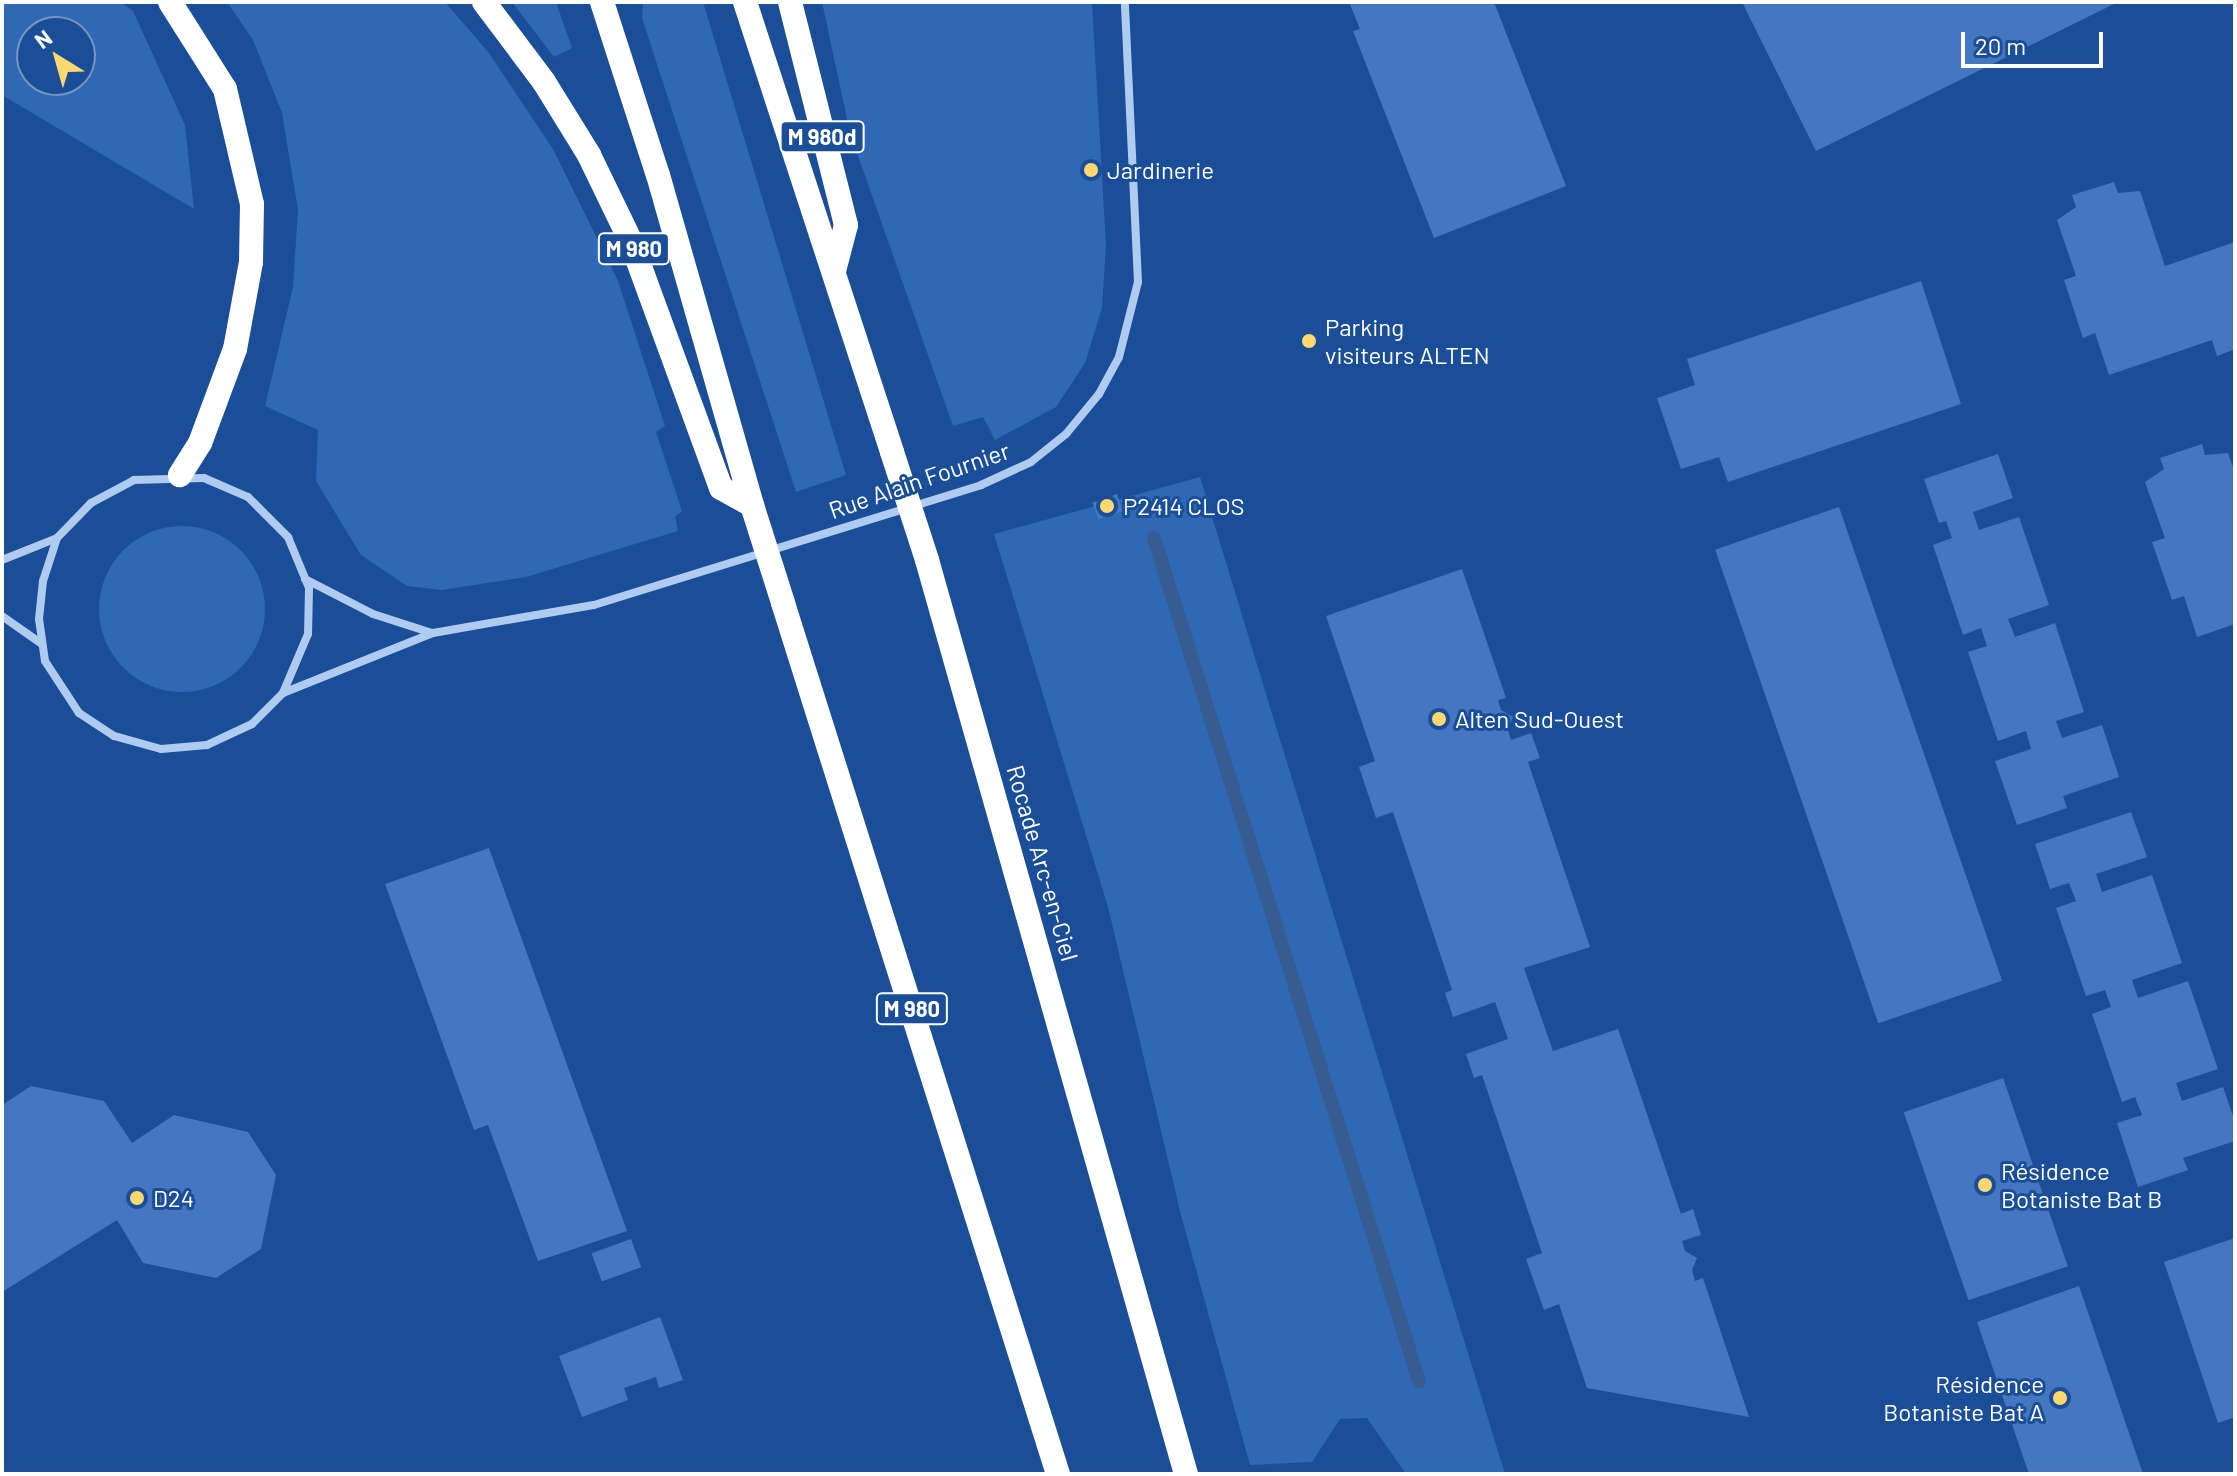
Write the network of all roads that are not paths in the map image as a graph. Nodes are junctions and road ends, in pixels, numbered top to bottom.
1 (170, 2) edge
2 (484, 2) edge
3 (602, 2) edge
4 (745, 2) edge
5 (790, 2) edge
6 (1125, 2) edge
7 (834, 271) junction
8 (180, 475) junction
9 (752, 505) junction
10 (57, 538) junction
11 (2, 560) edge
12 (304, 579) junction
13 (2, 616) edge
14 (433, 633) junction
15 (43, 645) junction
16 (283, 693) junction
17 (1058, 1474) edge
18 (1186, 1474) edge

1 - 8 highway
2 - 9 highway, M 980
3 - 9 highway, M 980
4 - 7 highway, Rocade Arc-en-Ciel
5 - 7 highway, M 980d
6 - 14 street, Rue Alain Fournier
7 - 18 highway, Rocade Arc-en-Ciel, bridge
8 - 10 street, Rue Alain Fournier
8 - 12 street, Rue Alain Fournier
9 - 17 highway, M 980, bridge
10 - 11 street, Rue Alain Fournier
10 - 15 street, Rue Alain Fournier
12 - 14 street, Rue Alain Fournier
12 - 16 street, Rue Alain Fournier
13 - 15 street
14 - 16 street, Rue Alain Fournier
15 - 16 street, Rue Alain Fournier

